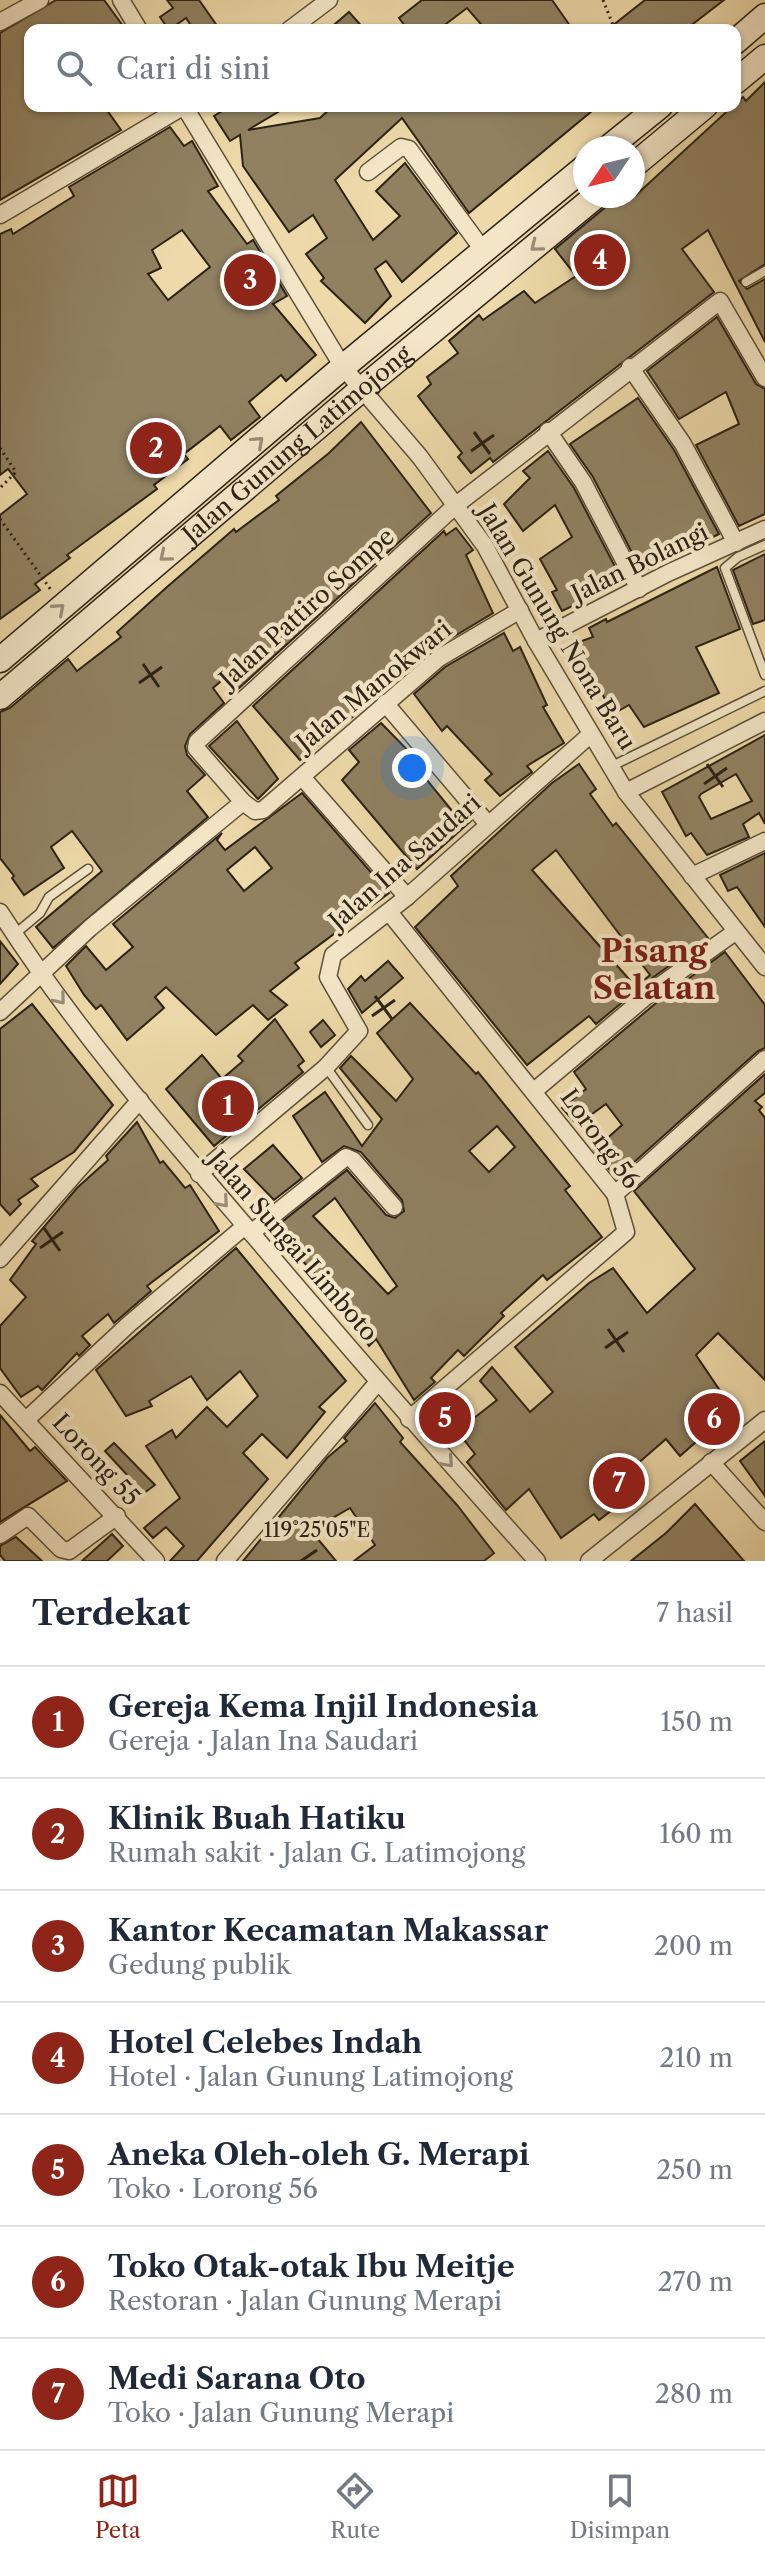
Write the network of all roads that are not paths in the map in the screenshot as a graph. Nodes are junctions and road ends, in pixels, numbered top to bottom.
1 (40, 0) edge
2 (121, 0) edge
3 (329, 0) edge
4 (765, 16) edge
5 (0, 22) edge
6 (135, 24) edge
7 (297, 24) edge
8 (741, 37) edge
9 (765, 57) edge
10 (741, 77) edge
11 (174, 112) edge
12 (188, 112) edge
13 (653, 112) edge
14 (698, 112) edge
15 (623, 136) edge
16 (645, 156) edge
17 (368, 172) dead end
18 (573, 177) edge
19 (581, 208) edge
20 (0, 215) edge
21 (483, 250) junction
22 (765, 271) edge
23 (746, 282) dead end
24 (343, 367) junction
25 (630, 367) junction
26 (765, 378) edge
27 (362, 389) junction
28 (548, 431) junction
29 (456, 505) junction
30 (765, 529) edge
31 (736, 543) junction
32 (765, 545) edge
33 (639, 589) junction
34 (520, 610) junction
35 (536, 641) junction
36 (0, 660) edge
37 (765, 675) edge
38 (765, 691) edge
39 (0, 697) edge
40 (385, 703) junction
41 (765, 721) edge
42 (591, 734) junction
43 (612, 766) junction
44 (302, 777) junction
45 (626, 792) junction
46 (243, 802) junction
47 (487, 823) junction
48 (765, 841) edge
49 (88, 869) dead end
50 (692, 876) junction
51 (407, 897) junction
52 (0, 912) edge
53 (389, 912) junction
54 (735, 932) junction
55 (14, 935) junction
56 (765, 967) edge
57 (39, 973) junction
58 (0, 1012) edge
59 (765, 1059) edge
60 (326, 1067) junction
61 (534, 1091) junction
62 (140, 1100) junction
63 (368, 1125) dead end
64 (199, 1174) junction
65 (615, 1194) junction
66 (394, 1207) dead end
67 (248, 1230) junction
68 (0, 1259) edge
69 (378, 1382) junction
70 (0, 1393) edge
71 (409, 1419) junction
72 (26, 1420) junction
73 (765, 1420) edge
74 (711, 1462) junction
75 (117, 1516) junction
76 (765, 1522) edge
77 (0, 1535) edge
78 (156, 1561) edge
79 (225, 1561) edge
80 (537, 1561) edge
81 (589, 1561) edge

1 - 5 street
2 - 6 street
3 - 7 street
4 - 8 main road
9 - 10 main road
11 - 20 street
12 - 24 street, Jalan Gunung Nona Baru
13 - 15 main road
14 - 16 main road
17 - 21 street
18 - 21 main road
19 -> 27 main road, Jalan Gunung Latimojong
21 - 24 main road
22 - 23 lane
24 - 27 street, Jalan Gunung Nona Baru
36 -> 24 main road
25 - 26 street, Jalan Pattiro Sompe
25 - 28 street, Jalan Pattiro Sompe
25 - 31 street
27 - 29 street, Jalan Gunung Nona Baru
27 -> 39 main road, Jalan Gunung Latimojong
28 - 29 street, Jalan Pattiro Sompe
28 - 33 street
29 - 34 street, Jalan Gunung Nona Baru
29 - 46 street, Jalan Pattiro Sompe
30 - 31 street, Jalan Bolangi
31 - 33 street, Jalan Bolangi
32 - 37 lane, Jalan Bolangi
33 - 35 street, Jalan Bolangi
34 - 35 street, Jalan Gunung Nona Baru
34 - 40 street, Jalan Manokwari
35 - 42 street, Jalan Gunung Nona Baru
38 - 43 lane
40 - 44 street, Jalan Manokwari
40 - 47 street
41 - 45 street
42 - 43 street, Jalan Gunung Nona Baru
42 - 47 street, Jalan Ina Saudari
43 - 45 street, Jalan Gunung Nona Baru
44 - 46 street, Jalan Manokwari
44 - 51 street
45 - 50 street, Jalan Gunung Nona Baru
46 - 57 street
47 - 51 street, Jalan Ina Saudari
48 - 50 street
49 - 55 lane
50 - 54 street, Jalan Gunung Nona Baru
51 - 53 street, Jalan Ina Saudari
52 - 55 street, Jalan Sungai Limboto
53 - 60 street, Jalan Ina Saudari
53 - 61 street, Lorong 56
54 - 56 street, Jalan Gunung Nona Baru
54 - 61 street
55 - 57 street, Jalan Sungai Limboto
57 - 58 street
57 -> 62 street, Jalan Sungai Limboto
59 - 65 street
60 - 63 lane
60 - 64 street, Jalan Ina Saudari
61 - 65 street, Lorong 56
62 - 64 street, Jalan Sungai Limboto
62 - 68 street
64 -> 67 street, Jalan Sungai Limboto
65 - 71 street, Lorong 56
66 - 67 street
67 - 69 street, Jalan Sungai Limboto
67 - 72 street
69 - 71 street, Jalan Sungai Limboto
69 - 79 street
70 - 72 street, Lorong 55
71 -> 80 street, Jalan Sungai Limboto
72 - 75 street, Lorong 55
73 - 74 street
74 - 76 street
74 - 81 street
75 - 77 street
75 - 78 street, Lorong 55

